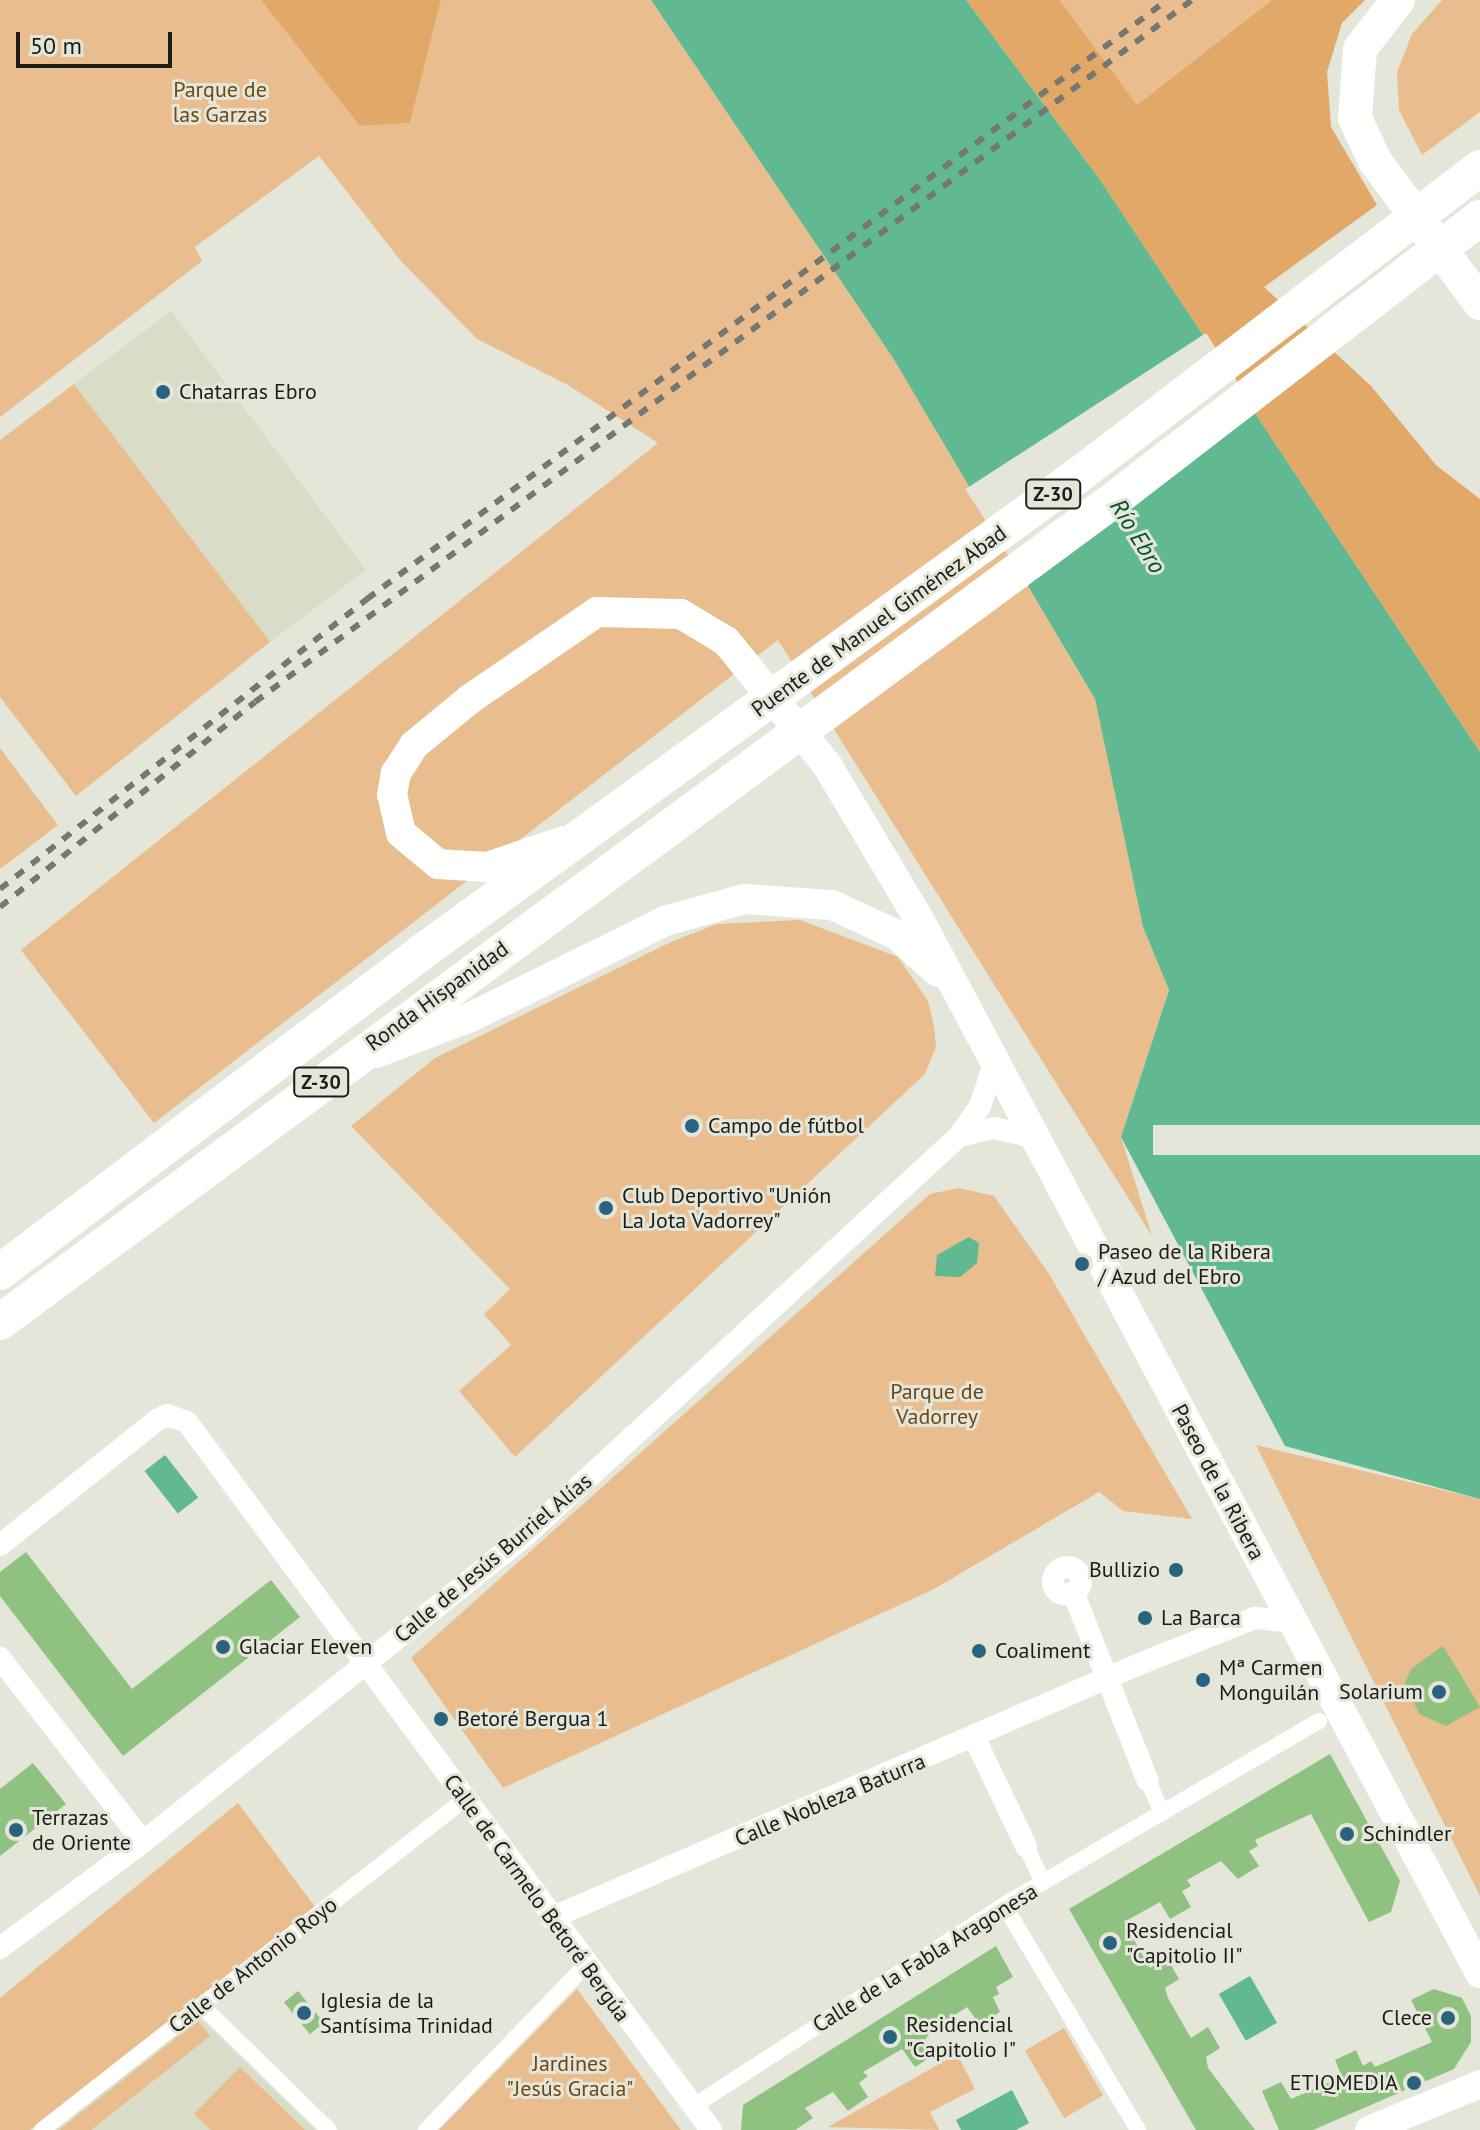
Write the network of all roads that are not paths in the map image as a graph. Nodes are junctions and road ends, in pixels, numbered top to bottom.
1 (1392, 6) edge
2 (1480, 168) edge
3 (1480, 218) edge
4 (1480, 265) edge
5 (1480, 303) edge
6 (620, 810) joint
7 (585, 835) junction
8 (644, 843) joint
9 (957, 990) junction
10 (995, 1061) junction
11 (343, 1066) junction
12 (959, 1136) junction
13 (1033, 1137) junction
14 (0, 1272) edge
15 (0, 1322) edge
16 (0, 1545) edge
17 (1274, 1587) junction
18 (1073, 1592) dead end
19 (1255, 1618) junction
20 (1292, 1622) junction
21 (0, 1658) edge
22 (368, 1662) junction
23 (1108, 1680) junction
24 (1319, 1721) dead end
25 (975, 1739) junction
26 (1148, 1781) joint
27 (464, 1800) junction
28 (1162, 1813) junction
29 (143, 1842) junction
30 (1026, 1846) joint
31 (1043, 1882) junction
32 (1004, 1905) junction
33 (551, 1918) junction
34 (0, 1948) edge
35 (586, 1965) junction
36 (1480, 1973) edge
37 (202, 2006) junction
38 (1480, 2084) edge
39 (692, 2107) junction
40 (42, 2130) edge
41 (329, 2130) edge
42 (426, 2130) edge
43 (711, 2130) edge
44 (1138, 2130) edge
45 (1369, 2130) edge

1 - 4 main road
1 - 5 main road
2 - 6 highway, Puente de Manuel Giménez Abad / Z-30
3 - 8 highway, Puente de Manuel Giménez Abad / Z-30
6 - 7 highway, Ronda Hispanidad / Z-30
7 - 9 main road, Paseo de la Ribera
7 - 14 highway, Ronda Hispanidad / Z-30
8 - 11 highway, Ronda Hispanidad / Z-30
9 - 10 main road, Paseo de la Ribera
9 - 11 main road
10 - 12 street, Calle de Jesús Burriel Alías
10 - 13 main road, Paseo de la Ribera
11 - 15 highway, Ronda Hispanidad / Z-30
12 - 13 street
12 - 22 street, Calle de Jesús Burriel Alías
13 - 17 main road, Paseo de la Ribera
16 - 22 street, Calle de Carmelo Betoré Bergúa
17 - 19 street
17 - 20 main road, Paseo de la Ribera
18 - 23 street
19 - 20 street, Calle Nobleza Baturra
19 - 23 street, Calle Nobleza Baturra
20 - 36 main road, Paseo de la Ribera
21 - 29 street
22 - 27 street, Calle de Carmelo Betoré Bergúa
22 - 29 street, Calle de Jesús Burriel Alías
23 - 25 street, Calle Nobleza Baturra
23 - 26 street
24 - 28 street, Calle de la Fabla Aragonesa
25 - 30 street
25 - 33 street, Calle Nobleza Baturra
26 - 28 street
27 - 33 street, Calle de Carmelo Betoré Bergúa
27 - 37 street, Calle de Antonio Royo
28 - 31 street, Calle de la Fabla Aragonesa
29 - 34 street, Calle de Jesús Burriel Alías
30 - 31 street
31 - 32 street, Calle de la Fabla Aragonesa
32 - 39 street, Calle de la Fabla Aragonesa
32 - 44 street
33 - 35 street, Calle de Carmelo Betoré Bergúa
35 - 39 street, Calle de Carmelo Betoré Bergúa
35 - 42 street
37 - 40 street, Calle de Antonio Royo
37 - 41 street
38 - 45 street
39 - 43 street, Calle de Carmelo Betoré Bergúa

